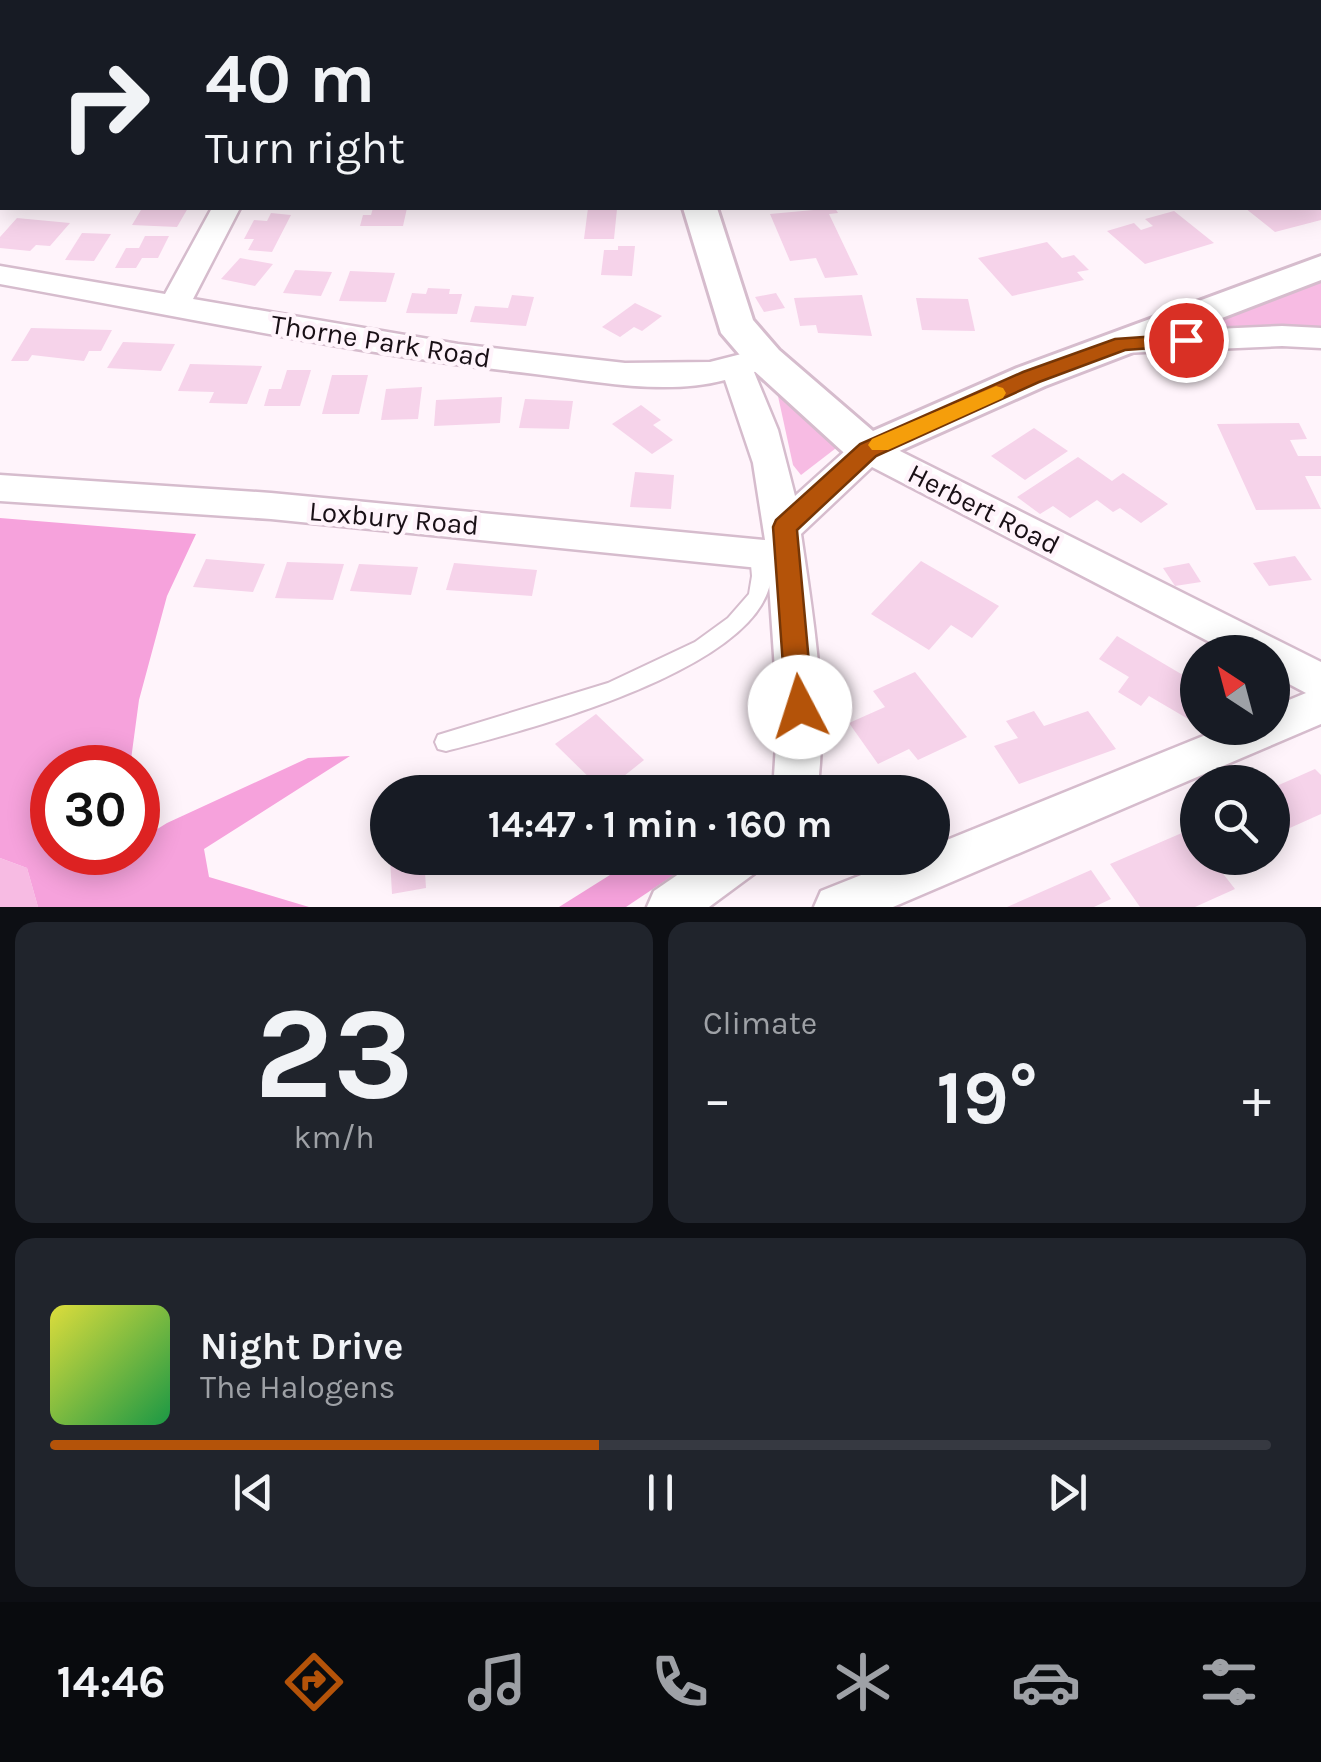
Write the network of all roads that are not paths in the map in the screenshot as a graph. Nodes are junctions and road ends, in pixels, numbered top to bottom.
1 (225, 210) edge
2 (701, 210) edge
3 (1321, 267) edge
4 (0, 275) edge
5 (174, 306) junction
6 (1321, 338) edge
7 (1122, 343) junction
8 (750, 363) junction
9 (868, 450) junction
10 (0, 488) edge
11 (777, 545) junction
12 (1232, 635) edge
13 (1290, 665) edge
14 (1321, 681) edge
15 (1321, 705) edge
16 (1290, 718) edge
17 (446, 742) dead end
18 (1227, 745) edge
19 (799, 775) edge
20 (715, 875) edge
21 (671, 907) edge
22 (838, 907) edge

1 - 5 street
2 - 8 street, Herbert Road
3 - 7 street
4 - 5 street, Thorne Park Road
5 - 8 street, Thorne Park Road
6 - 7 street
7 - 9 street
8 - 9 street, Herbert Road
8 - 11 street
9 - 11 street
9 - 12 street, Herbert Road
10 - 11 street, Loxbury Road
11 - 17 lane
11 - 19 street
13 - 14 street
15 - 16 street
18 - 22 street
20 - 21 street

